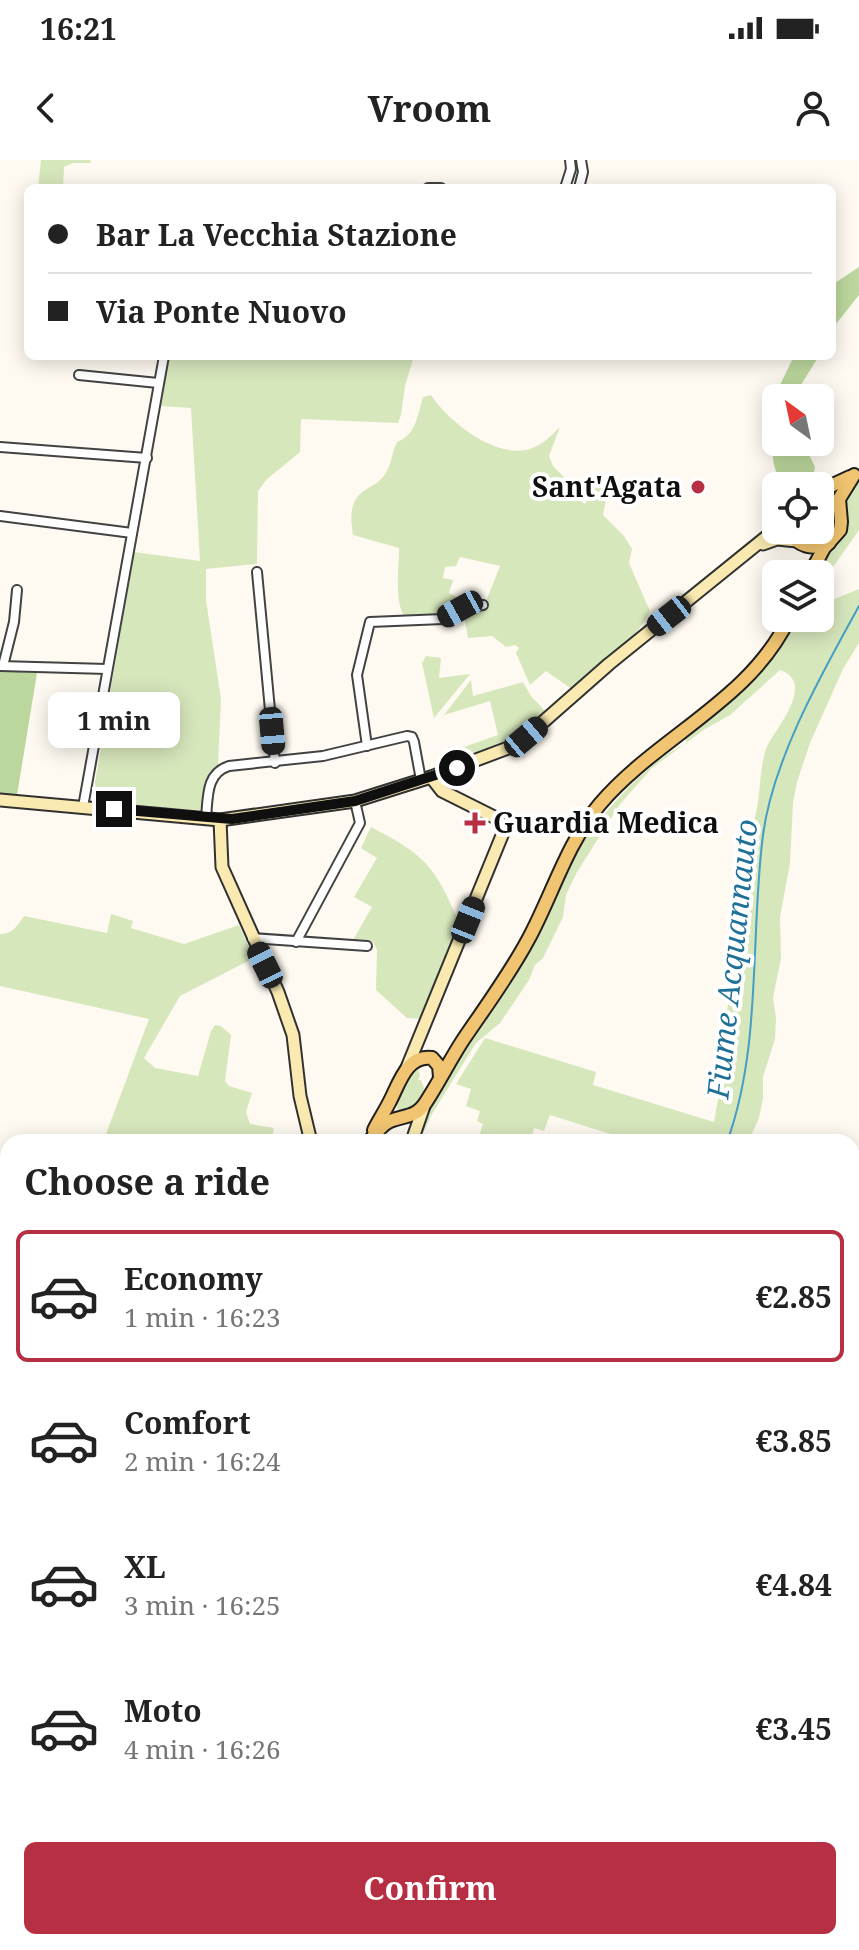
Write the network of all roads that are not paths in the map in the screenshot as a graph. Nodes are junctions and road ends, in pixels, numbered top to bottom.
1 (570, 160) edge
2 (581, 160) edge
3 (566, 184) edge
4 (580, 184) edge
5 (163, 360) edge
6 (79, 375) dead end
7 (158, 383) junction
8 (0, 447) edge
9 (147, 458) junction
10 (857, 473) edge
11 (834, 485) edge
12 (834, 502) edge
13 (838, 506) junction
14 (0, 516) edge
15 (132, 533) junction
16 (834, 537) edge
17 (762, 542) edge
18 (765, 544) edge
19 (804, 544) edge
20 (827, 544) edge
21 (755, 548) junction
22 (257, 572) dead end
23 (17, 590) dead end
24 (483, 605) dead end
25 (780, 632) edge
26 (2, 666) edge
27 (107, 669) junction
28 (367, 746) junction
29 (275, 763) junction
30 (426, 779) junction
31 (0, 800) edge
32 (355, 801) junction
33 (83, 807) junction
34 (252, 816) junction
35 (206, 818) junction
36 (220, 820) junction
37 (220, 846) junction
38 (252, 938) junction
39 (296, 942) junction
40 (367, 946) dead end
41 (464, 1040) junction
42 (418, 1041) junction
43 (431, 1058) junction
44 (406, 1070) junction
45 (440, 1077) junction
46 (391, 1099) junction
47 (424, 1106) junction
48 (400, 1119) junction
49 (309, 1134) edge
50 (374, 1134) edge
51 (376, 1134) edge
52 (412, 1134) edge
53 (417, 1134) edge

1 - 3 street
2 - 4 street
5 - 7 street
6 - 7 street
7 - 9 street
8 - 9 street
9 - 15 street
10 - 11 main road
10 - 13 main road
12 - 13 main road
13 - 16 main road
14 - 15 street
15 - 27 street
17 - 21 street
18 - 21 street
19 - 20 main road
21 - 30 street
22 - 29 street
23 - 26 street
24 - 28 street
25 - 41 main road
26 - 27 street
27 - 33 street
28 - 29 street
28 - 30 street
29 - 35 street
30 - 32 street
30 - 42 street
31 - 33 street
32 - 34 street
32 - 39 street
33 - 35 street
34 - 36 street
34 - 37 street
35 - 36 street
36 - 37 street
37 - 38 street
38 - 39 street
38 - 49 street
39 - 40 street
41 - 43 main road
41 - 45 main road
42 - 43 street
42 - 44 street
43 - 44 main road
43 - 45 main road
44 - 46 main road
45 - 47 main road
46 - 48 main road
46 - 50 main road
47 - 48 main road
47 - 53 street
48 - 51 main road
48 - 52 street

